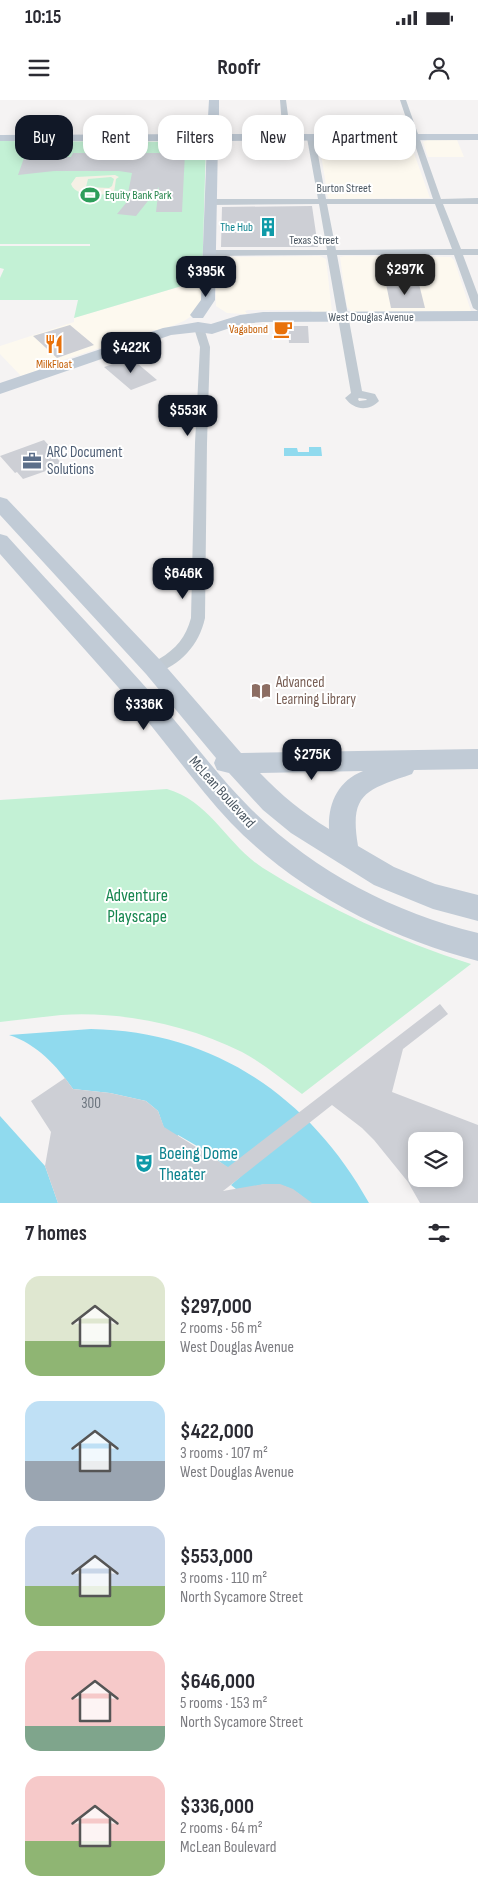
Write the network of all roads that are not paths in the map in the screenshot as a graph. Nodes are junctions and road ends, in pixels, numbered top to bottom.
1 (214, 100) edge
2 (283, 100) edge
3 (403, 100) edge
4 (214, 115) edge
5 (285, 115) edge
6 (408, 115) edge
7 (416, 137) edge
8 (478, 137) edge
9 (0, 138) edge
10 (158, 138) edge
11 (304, 138) edge
12 (311, 138) junction
13 (314, 138) edge
14 (416, 140) edge
15 (212, 160) edge
16 (321, 201) junction
17 (438, 201) junction
18 (478, 201) edge
19 (210, 202) junction
20 (457, 252) junction
21 (478, 252) edge
22 (209, 253) junction
23 (331, 253) junction
24 (208, 300) junction
25 (478, 308) edge
26 (478, 316) edge
27 (343, 317) junction
28 (219, 320) junction
29 (197, 321) junction
30 (205, 347) junction
31 (0, 389) edge
32 (357, 394) dead end
33 (0, 503) edge
34 (0, 541) edge
35 (154, 668) junction
36 (478, 759) edge
37 (424, 760) junction
38 (235, 762) junction
39 (195, 764) junction
40 (346, 854) junction
41 (478, 908) edge
42 (478, 947) edge

1 - 4 main road
2 - 5 street
3 - 6 street
7 - 8 main road
9 - 10 main road
11 - 12 main road
12 - 13 main road
12 - 16 street
14 - 17 street
15 - 19 main road
16 - 17 street, Burton Street
16 - 19 street, Burton Street
16 - 23 street
17 - 18 street, Burton Street
17 - 20 street
19 - 22 main road
20 - 21 street, Texas Street
20 - 23 street, Texas Street
20 - 25 street
22 - 23 street, Texas Street
22 - 24 main road
23 - 27 street
24 - 28 main road
24 - 29 main road
26 - 27 main road, West Douglas Avenue
27 - 28 main road, West Douglas Avenue
27 - 32 street
28 - 29 main road, West Douglas Avenue
28 - 30 street
29 - 30 street
29 - 31 main road, West Douglas Avenue
30 - 35 street
33 - 35 main road, McLean Boulevard
34 - 39 main road, McLean Boulevard
35 - 38 main road, McLean Boulevard
36 - 37 main road
37 - 38 main road
37 - 40 main road
38 - 39 main road
38 - 40 main road, McLean Boulevard
39 - 42 main road, McLean Boulevard
40 - 41 main road, McLean Boulevard

